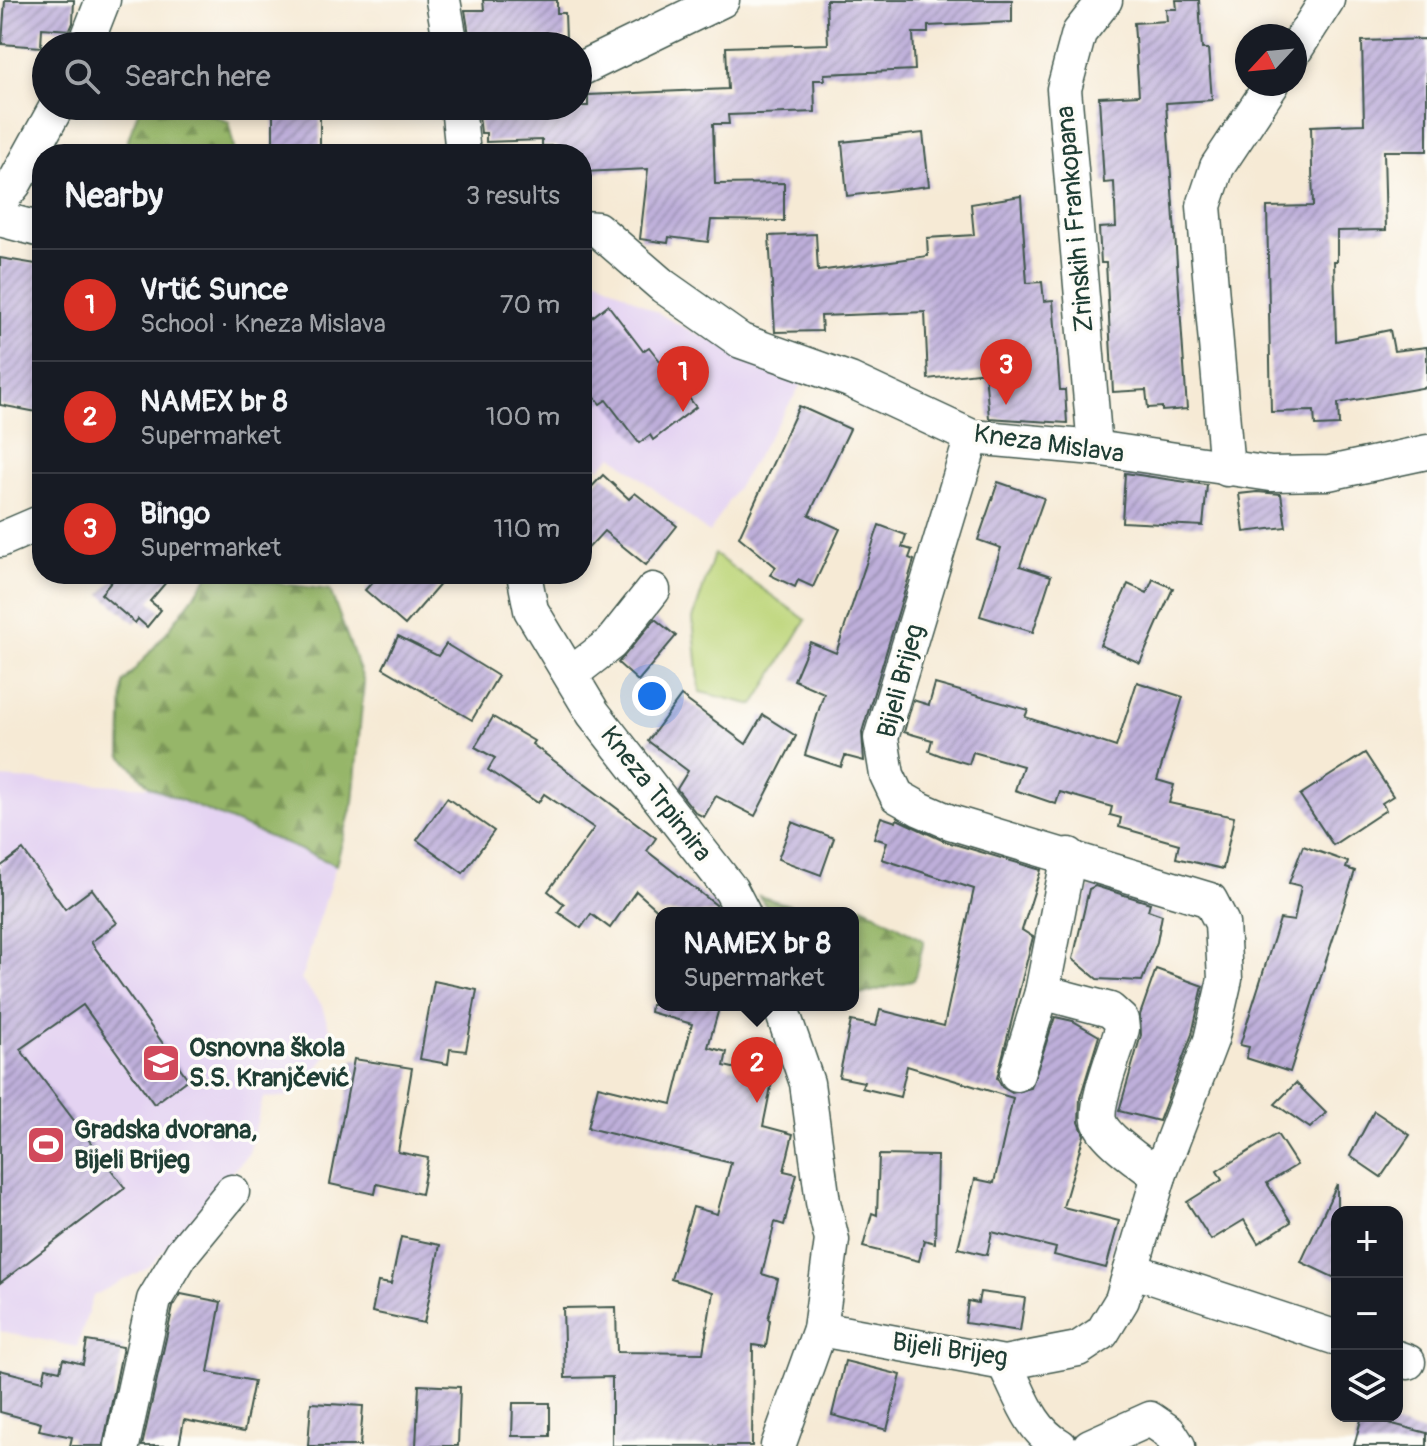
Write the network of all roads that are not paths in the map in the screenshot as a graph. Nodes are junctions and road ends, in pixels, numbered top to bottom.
1 (103, 0) edge
2 (443, 0) edge
3 (722, 0) edge
4 (1105, 0) edge
5 (1327, 0) edge
6 (1307, 31) edge
7 (90, 32) edge
8 (449, 32) edge
9 (592, 63) edge
10 (1264, 96) edge
11 (49, 120) edge
12 (459, 120) edge
13 (36, 144) edge
14 (462, 144) edge
15 (32, 151) edge
16 (0, 201) edge
17 (0, 219) edge
18 (32, 227) edge
19 (592, 229) edge
20 (972, 437) junction
21 (1095, 448) junction
22 (1427, 452) edge
23 (1227, 469) junction
24 (32, 526) edge
25 (0, 540) edge
26 (526, 584) edge
27 (653, 590) dead end
28 (571, 674) junction
29 (1069, 855) junction
30 (740, 907) edge
31 (1042, 992) junction
32 (782, 1011) edge
33 (1017, 1074) dead end
34 (1159, 1176) junction
35 (232, 1192) dead end
36 (1131, 1270) junction
37 (820, 1329) junction
38 (1331, 1336) edge
39 (1004, 1363) junction
40 (122, 1446) edge
41 (778, 1446) edge
42 (1060, 1446) edge
43 (1090, 1446) edge
44 (1178, 1446) edge

1 - 7 street
2 - 8 street
3 - 9 street
4 - 21 street, Zrinskih i Frankopana
5 - 6 street
10 - 23 street
11 - 13 street
12 - 14 street
15 - 16 street
17 - 18 street
19 - 20 street, Kneza Mislava
20 - 21 street, Kneza Mislava
20 - 29 street, Bijeli Brijeg
21 - 23 street, Kneza Mislava
22 - 23 street, Kneza Mislava
24 - 25 street
26 - 28 street, Kneza Trpimira
27 - 28 street
28 - 30 street, Kneza Trpimira
29 - 31 street
29 - 34 street, Bijeli Brijeg
31 - 33 street
31 - 34 street
32 - 37 street
34 - 36 street, Bijeli Brijeg
35 - 40 street
36 - 38 street
36 - 39 street, Bijeli Brijeg
37 - 39 street, Bijeli Brijeg
37 - 41 street
39 - 42 street
43 - 44 street

